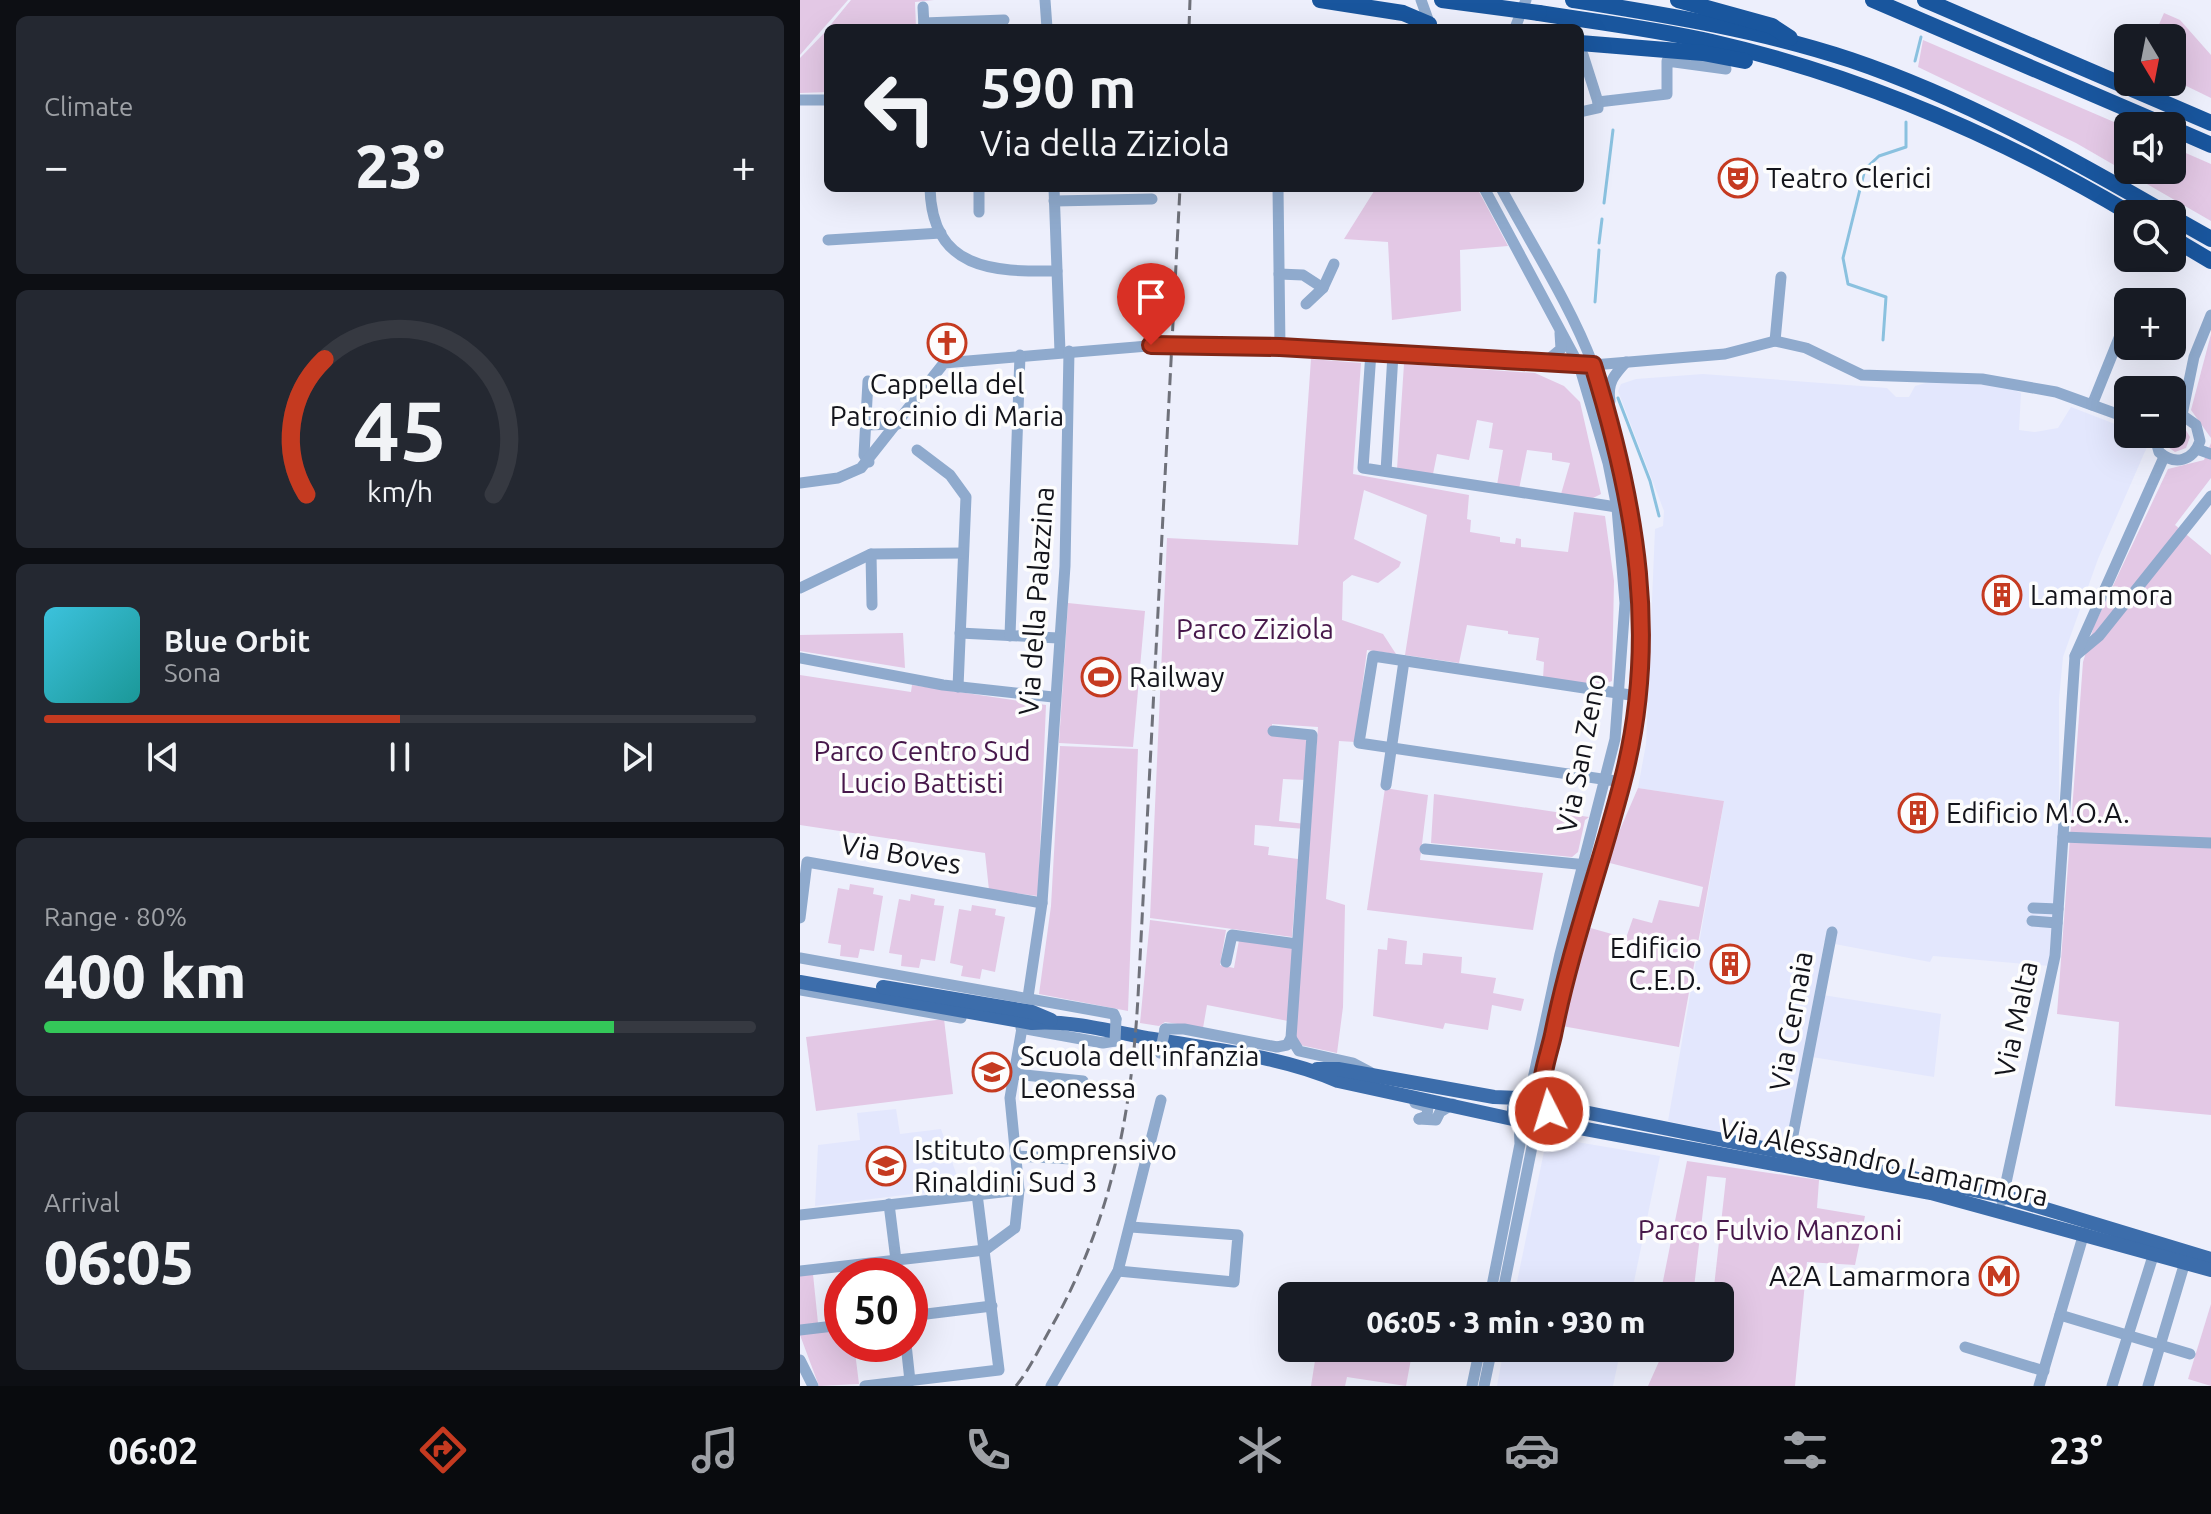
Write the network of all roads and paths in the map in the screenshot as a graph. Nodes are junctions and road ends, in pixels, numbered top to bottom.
1 (1045, 0) edge
2 (1320, 0) edge
3 (1421, 0) edge
4 (1442, 0) edge
5 (1526, 0) edge
6 (1573, 0) edge
7 (1678, 0) edge
8 (1873, 0) edge
9 (1925, 0) edge
10 (923, 7) dead end
11 (1004, 20) dead end
12 (924, 24) edge
13 (951, 24) edge
14 (1047, 24) edge
15 (1426, 24) edge
16 (1429, 24) edge
17 (1517, 24) edge
18 (1797, 44) junction
19 (1584, 49) edge
20 (1584, 56) edge
21 (1802, 68) junction
22 (1726, 69) dead end
23 (800, 100) edge
24 (824, 100) edge
25 (1598, 102) junction
26 (1584, 111) edge
27 (2135, 112) edge
28 (2211, 123) edge
29 (2186, 134) edge
30 (2211, 145) edge
31 (930, 192) edge
32 (979, 192) edge
33 (1278, 192) edge
34 (1486, 192) edge
35 (1503, 192) edge
36 (1054, 194) edge
37 (1152, 199) dead end
38 (2142, 200) edge
39 (2114, 205) edge
40 (979, 212) dead end
41 (2186, 225) edge
42 (941, 233) junction
43 (2211, 239) edge
44 (828, 240) dead end
45 (2186, 246) edge
46 (2211, 261) edge
47 (1334, 264) dead end
48 (1057, 271) junction
49 (1279, 274) junction
50 (1781, 277) dead end
51 (1323, 288) junction
52 (1306, 304) dead end
53 (2211, 315) edge
54 (1559, 324) junction
55 (1775, 341) junction
56 (1280, 347) junction
57 (2114, 350) edge
58 (1064, 351) junction
59 (1371, 352) junction
60 (1393, 354) junction
61 (1020, 355) junction
62 (1626, 362) junction
63 (1544, 363) junction
64 (1579, 365) junction
65 (1593, 365) junction
66 (868, 381) dead end
67 (2186, 385) edge
68 (2092, 405) junction
69 (2114, 413) edge
70 (2186, 418) edge
71 (898, 424) junction
72 (865, 425) junction
73 (1616, 440) junction
74 (2157, 448) edge
75 (2197, 449) junction
76 (917, 450) dead end
77 (2211, 454) edge
78 (2164, 457) junction
79 (869, 462) junction
80 (1386, 471) junction
81 (800, 483) edge
82 (2211, 496) edge
83 (1631, 507) junction
84 (1617, 508) junction
85 (963, 553) junction
86 (871, 554) junction
87 (800, 588) edge
88 (872, 605) dead end
89 (960, 633) junction
90 (1010, 636) junction
91 (1058, 638) junction
92 (2075, 656) junction
93 (800, 658) edge
94 (1404, 661) junction
95 (958, 687) junction
96 (1620, 694) junction
97 (1637, 696) junction
98 (1053, 697) junction
99 (1273, 731) dead end
100 (1392, 748) junction
101 (1605, 780) junction
102 (1622, 782) junction
103 (1386, 785) dead end
104 (2073, 837) junction
105 (2211, 843) edge
106 (1425, 849) dead end
107 (1590, 866) junction
108 (1042, 903) junction
109 (2033, 908) dead end
110 (2058, 909) junction
111 (800, 918) edge
112 (2032, 921) dead end
113 (2057, 923) junction
114 (1832, 932) dead end
115 (1297, 944) junction
116 (800, 958) edge
117 (1226, 962) dead end
118 (800, 973) edge
119 (800, 982) edge
120 (800, 990) edge
121 (1028, 997) junction
122 (1055, 1021) junction
123 (1022, 1028) junction
124 (1291, 1038) junction
125 (1160, 1053) dead end
126 (1313, 1070) junction
127 (1015, 1074) junction
128 (1374, 1074) junction
129 (1083, 1081) dead end
130 (1402, 1095) junction
131 (1521, 1097) junction
132 (1544, 1099) junction
133 (1161, 1100) dead end
134 (1453, 1104) junction
135 (1518, 1122) junction
136 (1539, 1126) junction
137 (1015, 1156) junction
138 (1072, 1159) dead end
139 (1789, 1159) junction
140 (1019, 1190) junction
141 (977, 1194) junction
142 (2001, 1203) junction
143 (889, 1204) junction
144 (800, 1215) edge
145 (1131, 1227) junction
146 (2084, 1233) junction
147 (985, 1250) junction
148 (2154, 1253) junction
149 (896, 1258) edge
150 (914, 1258) edge
151 (2211, 1259) edge
152 (2185, 1262) junction
153 (824, 1268) edge
154 (2211, 1270) edge
155 (800, 1271) edge
156 (1118, 1271) junction
157 (1493, 1282) edge
158 (1505, 1282) edge
159 (992, 1306) junction
160 (928, 1314) edge
161 (2060, 1315) junction
162 (824, 1327) edge
163 (800, 1330) edge
164 (2129, 1337) junction
165 (2161, 1346) junction
166 (1965, 1347) dead end
167 (2190, 1354) dead end
168 (800, 1360) edge
169 (908, 1362) edge
170 (1477, 1362) edge
171 (1489, 1362) edge
172 (2044, 1371) junction
173 (910, 1381) junction
174 (813, 1386) edge
175 (865, 1386) edge
176 (1051, 1386) edge
177 (1472, 1386) edge
178 (1484, 1386) edge
179 (2039, 1386) edge
180 (2112, 1386) edge
181 (2148, 1386) edge

1 - 14 street
2 - 15 highway
3 - 16 street
4 - 21 highway, bridge
5 - 17 street
6 - 18 highway
7 - 18 highway
8 - 27 highway
9 - 28 highway
10 - 12 street
11 - 13 street
18 - 38 highway
19 - 21 highway
20 - 25 street
21 - 39 highway
22 - 25 street
23 - 24 street
25 - 26 street
29 - 30 highway
31 - 42 street
32 - 40 street
33 - 49 street
34 - 54 street, Via San Zeno
35 - 65 street, Via San Zeno
36 - 37 street, Via della Palazzina
36 - 48 street, Via della Palazzina
41 - 43 highway
42 - 44 street
42 - 48 street
45 - 46 highway
47 - 51 street
48 - 58 street, Via della Palazzina
49 - 51 street
49 - 56 street
50 - 55 street
51 - 52 street
53 - 67 street
54 - 63 street
54 - 64 street, Via San Zeno
55 - 62 street
55 - 68 street
56 - 58 street
56 - 59 street
57 - 68 street
58 - 61 street
58 - 91 street, Via della Palazzina
59 - 60 street
59 - 80 street
60 - 63 street
60 - 80 street
61 - 71 street
61 - 90 street
62 - 65 street
62 - 73 street
63 - 64 street
64 - 65 street
64 - 84 street, Via San Zeno
65 - 73 street, Via San Zeno
66 - 72 street
68 - 69 street
70 - 75 street
71 - 72 street
71 - 79 street
72 - 79 street
73 - 83 street, Via San Zeno
74 - 78 street
75 - 77 street
75 - 78 street
76 - 85 street
78 - 92 street, Via Malta
79 - 81 street
80 - 84 street
82 - 92 street
83 - 84 street
83 - 97 street, Via San Zeno
84 - 96 street, Via San Zeno
85 - 86 street
85 - 89 street
86 - 87 street
86 - 88 street
89 - 90 street
89 - 95 street
90 - 91 street
91 - 98 street, Via della Palazzina
92 - 104 street, Via Malta
93 - 95 street
94 - 96 street
94 - 100 street
94 - 100 street
95 - 98 street
96 - 97 street
96 - 101 street, Via San Zeno
97 - 102 street, Via San Zeno
98 - 108 street, Via della Palazzina
99 - 115 street
100 - 101 street
100 - 103 street
101 - 102 street
101 - 107 street, Via San Zeno
102 - 107 street, Via San Zeno
104 - 105 street
104 - 110 street, Via Malta
106 - 107 street, Via San Zeno
107 - 131 street, Via San Zeno
107 - 132 street, Via San Zeno
108 - 111 street, Via Boves
108 - 121 street, Via della Palazzina
109 - 110 street
110 - 113 street, Via Malta
112 - 113 street
113 - 142 street, Via Malta
114 - 139 street, Via Cernaia
115 - 117 street
115 - 124 street
116 - 121 street
118 - 122 main road
119 - 122 main road
120 - 123 street
121 - 123 street, bridge
122 - 126 main road
123 - 127 street
124 - 125 street, bridge
124 - 128 street
126 - 128 main road
126 - 130 main road
127 - 129 street
127 - 137 street
128 - 131 main road
130 - 134 main road
130 - 134 street
131 - 132 main road
131 - 135 main road
132 - 136 main road
132 - 139 main road, Via Alessandro Lamarmora
133 - 145 street
134 - 135 main road
135 - 136 main road
135 - 157 street
136 - 139 main road, Via Alessandro Lamarmora
136 - 158 street
137 - 138 street
137 - 140 street
139 - 142 main road, Via Alessandro Lamarmora
140 - 141 street
140 - 147 street
141 - 143 street
141 - 147 street
142 - 146 main road, Via Alessandro Lamarmora
142 - 151 main road, Via Alessandro Lamarmora
143 - 144 street
143 - 149 street
145 - 156 street
145 - 156 street
146 - 148 main road, Via Alessandro Lamarmora
146 - 161 street
147 - 150 street
147 - 159 street
148 - 152 main road, Via Alessandro Lamarmora
148 - 164 street
152 - 154 main road, Via Alessandro Lamarmora
152 - 165 street
153 - 155 street
156 - 176 street
159 - 160 street
159 - 173 street
161 - 164 street
161 - 172 street
162 - 163 street
164 - 165 street
164 - 180 street
165 - 167 street
165 - 181 street
166 - 172 street
168 - 174 street
169 - 173 street
170 - 177 street
171 - 178 street
172 - 179 street
173 - 175 street

